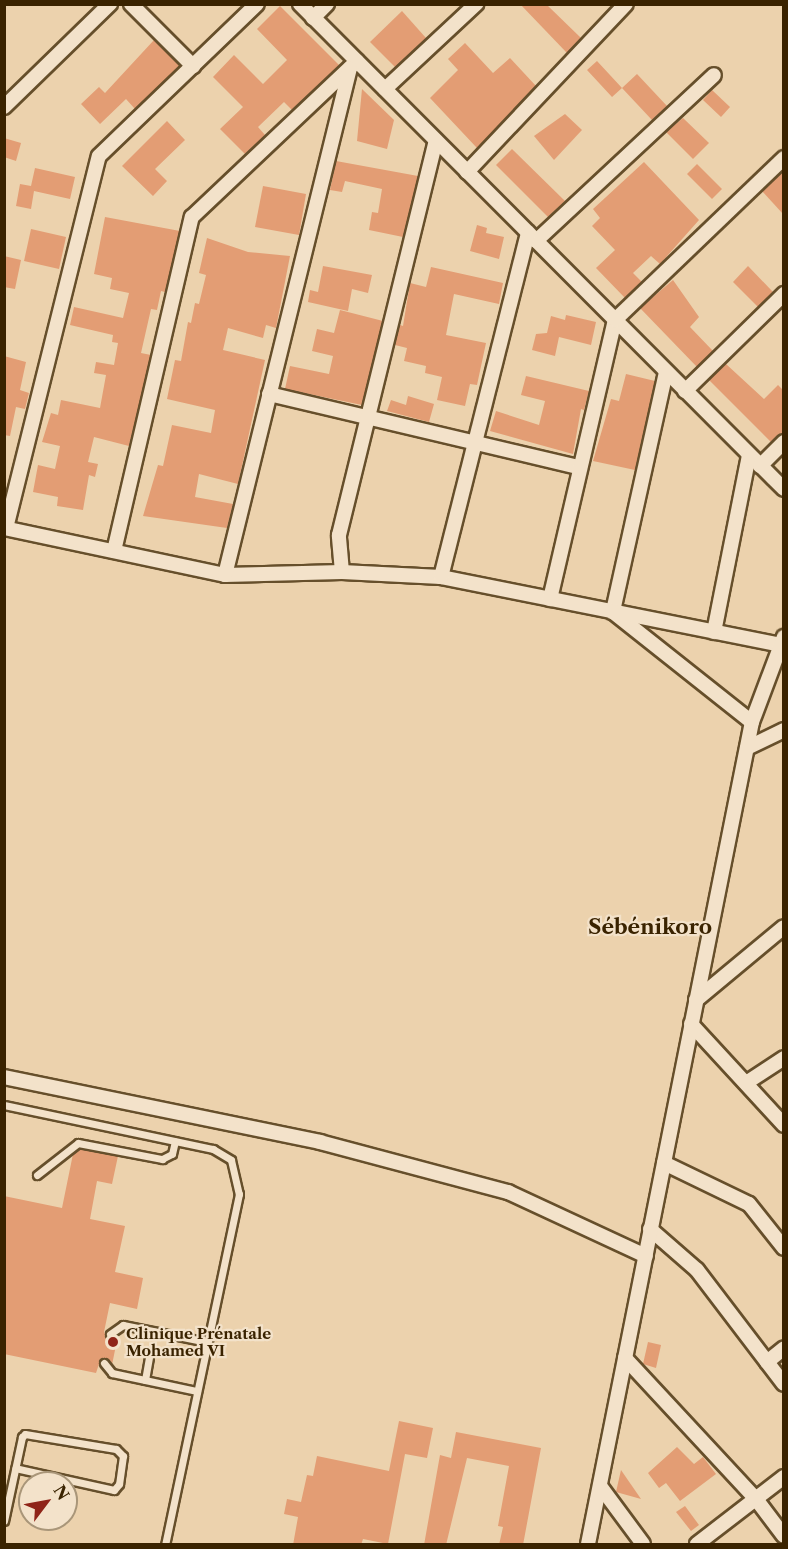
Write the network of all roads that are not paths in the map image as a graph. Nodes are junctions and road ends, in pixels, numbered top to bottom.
1 (110, 4) edge
2 (131, 4) edge
3 (257, 4) edge
4 (300, 4) edge
5 (327, 4) edge
6 (476, 4) edge
7 (626, 4) edge
8 (313, 18) junction
9 (353, 65) junction
10 (193, 66) junction
11 (714, 75) dead end
12 (384, 89) junction
13 (4, 107) edge
14 (436, 141) junction
15 (783, 158) edge
16 (467, 172) junction
17 (532, 237) junction
18 (783, 294) edge
19 (615, 320) junction
20 (666, 372) junction
21 (685, 391) junction
22 (269, 394) junction
23 (369, 417) junction
24 (474, 442) junction
25 (783, 442) edge
26 (749, 455) junction
27 (760, 466) junction
28 (578, 467) junction
29 (783, 489) edge
30 (5, 528) edge
31 (114, 551) junction
32 (342, 572) junction
33 (225, 575) junction
34 (441, 577) junction
35 (550, 599) junction
36 (613, 612) junction
37 (714, 632) junction
38 (782, 641) edge
39 (752, 722) junction
40 (783, 730) edge
41 (747, 748) junction
42 (783, 927) edge
43 (696, 1000) junction
44 (692, 1024) junction
45 (783, 1058) edge
46 (4, 1077) edge
47 (746, 1083) junction
48 (4, 1105) edge
49 (783, 1125) edge
50 (175, 1141) junction
51 (664, 1163) junction
52 (37, 1175) dead end
53 (650, 1229) junction
54 (783, 1248) edge
55 (646, 1256) junction
56 (110, 1334) dead end
57 (207, 1342) junction
58 (783, 1348) edge
59 (149, 1357) dead end
60 (625, 1358) junction
61 (767, 1362) junction
62 (104, 1363) dead end
63 (145, 1380) junction
64 (783, 1384) edge
65 (197, 1392) junction
66 (15, 1468) junction
67 (783, 1477) edge
68 (600, 1486) junction
69 (756, 1499) junction
70 (4, 1521) edge
71 (783, 1536) edge
72 (165, 1545) edge
73 (588, 1545) edge
74 (643, 1545) edge
75 (697, 1545) edge

1 - 13 street
2 - 10 street
3 - 10 street
4 - 8 street
5 - 8 street
6 - 12 street
7 - 16 street
8 - 9 street
9 - 12 street
9 - 22 street
9 - 31 street
10 - 30 street
11 - 17 street
12 - 14 street
14 - 16 street
14 - 23 street
15 - 19 street
16 - 17 street
17 - 19 street
17 - 24 street
18 - 21 street
19 - 20 street
19 - 28 street
20 - 21 street
20 - 36 street
21 - 26 street
22 - 23 street
22 - 33 street
23 - 24 street
23 - 32 street
24 - 28 street
24 - 34 street
25 - 27 street
26 - 27 street
26 - 37 street
27 - 29 street
28 - 35 street
30 - 31 street
31 - 33 street
32 - 33 street
32 - 34 street
34 - 35 street
35 - 36 street
36 - 37 street
36 - 39 street
37 - 38 street
38 - 39 street
39 - 41 street
40 - 41 street
41 - 43 street
42 - 43 street
43 - 44 street
44 - 47 street
44 - 51 street
45 - 47 street
46 - 55 street
47 - 49 street
48 - 50 lane
50 - 52 lane
50 - 57 lane
51 - 53 street
51 - 54 street
53 - 55 street
53 - 61 street
55 - 60 street
56 - 57 lane
57 - 65 lane
58 - 61 street
59 - 63 lane
60 - 68 street
60 - 69 street
61 - 64 street
62 - 63 lane
63 - 65 lane
65 - 72 lane
66 - 66 lane
66 - 70 lane
67 - 69 street
68 - 73 street
68 - 74 street
69 - 71 street
69 - 75 street

